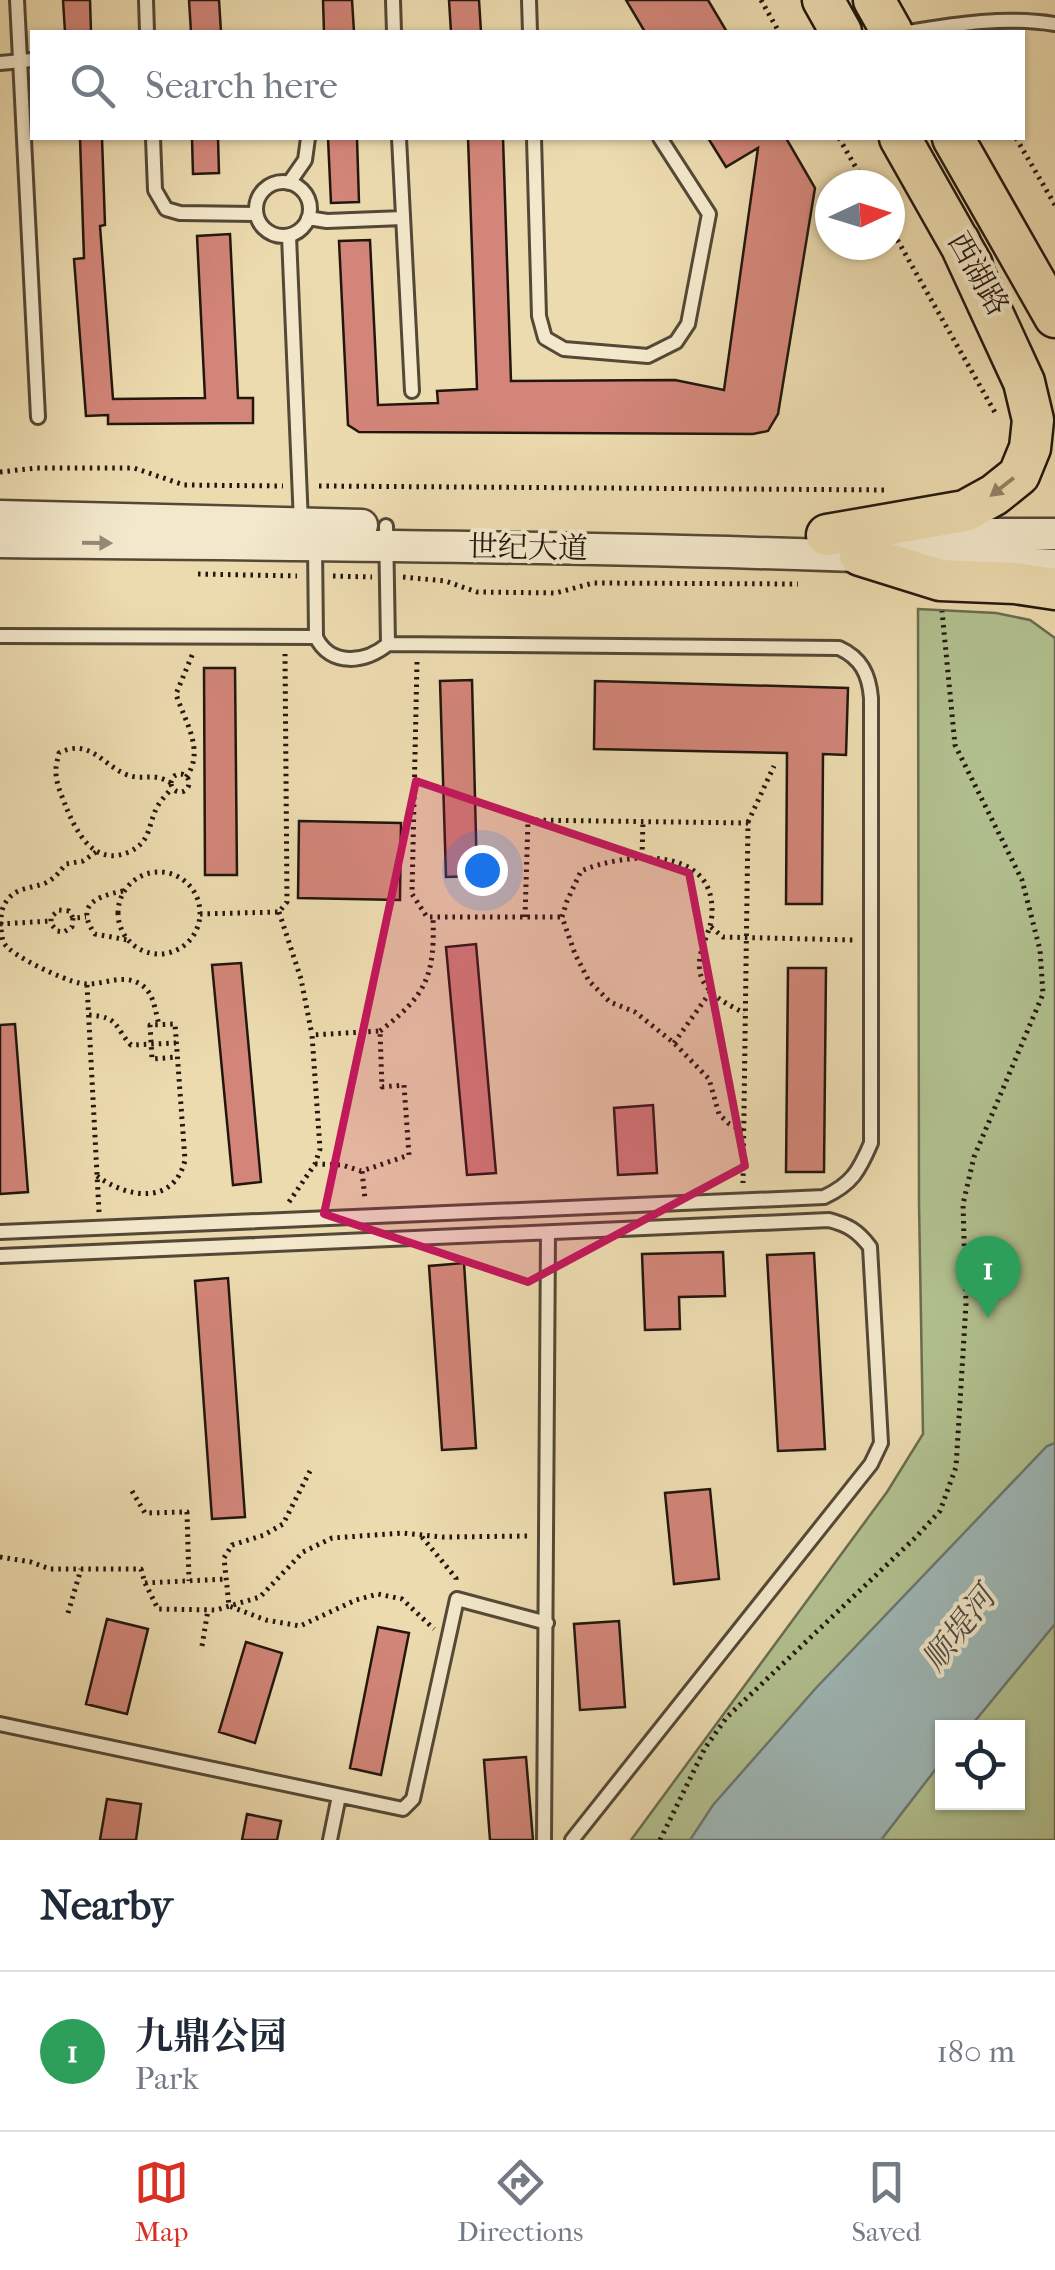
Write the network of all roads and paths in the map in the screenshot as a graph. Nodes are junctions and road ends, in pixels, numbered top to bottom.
1 (17, 0) edge
2 (146, 0) edge
3 (392, 0) edge
4 (529, 0) edge
5 (761, 0) edge
6 (823, 0) edge
7 (874, 0) edge
8 (1055, 24) edge
9 (148, 30) edge
10 (394, 30) edge
11 (530, 30) edge
12 (778, 30) edge
13 (840, 30) edge
14 (891, 30) edge
15 (922, 30) edge
16 (26, 60) edge
17 (0, 63) edge
18 (152, 140) edge
19 (308, 140) edge
20 (399, 140) edge
21 (534, 140) edge
22 (661, 140) edge
23 (840, 140) edge
24 (901, 140) edge
25 (953, 140) edge
26 (1017, 140) edge
27 (857, 170) edge
28 (289, 183) junction
29 (1055, 205) edge
30 (256, 214) junction
31 (308, 218) junction
32 (403, 218) junction
33 (289, 236) junction
34 (959, 241) junction
35 (905, 253) edge
36 (1050, 295) edge
37 (412, 391) dead end
38 (1055, 410) edge
39 (38, 417) dead end
40 (1000, 420) dead end
41 (0, 472) edge
42 (300, 486) junction
43 (895, 490) dead end
44 (0, 516) edge
45 (1055, 534) edge
46 (386, 535) junction
47 (0, 542) edge
48 (312, 542) junction
49 (843, 545) junction
50 (1055, 565) edge
51 (197, 574) dead end
52 (387, 577) junction
53 (940, 580) junction
54 (805, 584) dead end
55 (1055, 589) edge
56 (0, 636) edge
57 (200, 636) junction
58 (285, 636) junction
59 (316, 636) junction
60 (388, 644) junction
61 (417, 644) junction
62 (774, 766) dead end
63 (186, 777) junction
64 (172, 786) junction
65 (643, 821) junction
66 (748, 823) junction
67 (96, 852) junction
68 (642, 857) junction
69 (126, 890) junction
70 (279, 912) junction
71 (200, 914) junction
72 (562, 916) junction
73 (86, 917) junction
74 (432, 917) junction
75 (525, 917) junction
76 (73, 918) junction
77 (50, 921) junction
78 (0, 924) edge
79 (710, 927) junction
80 (746, 938) junction
81 (128, 940) junction
82 (871, 940) junction
83 (87, 985) junction
84 (711, 992) junction
85 (745, 1013) junction
86 (88, 1015) junction
87 (158, 1025) junction
88 (380, 1031) junction
89 (312, 1035) junction
90 (176, 1043) junction
91 (674, 1043) junction
92 (151, 1044) junction
93 (177, 1057) junction
94 (743, 1131) junction
95 (316, 1164) junction
96 (362, 1172) junction
97 (97, 1176) junction
98 (742, 1200) junction
99 (367, 1216) junction
100 (270, 1221) junction
101 (100, 1228) junction
102 (0, 1232) edge
103 (548, 1232) junction
104 (0, 1256) edge
105 (310, 1471) dead end
106 (132, 1491) dead end
107 (420, 1535) junction
108 (547, 1536) junction
109 (0, 1557) edge
110 (81, 1569) junction
111 (225, 1579) junction
112 (189, 1581) junction
113 (144, 1583) junction
114 (458, 1598) junction
115 (229, 1606) junction
116 (208, 1610) junction
117 (68, 1614) dead end
118 (547, 1623) junction
119 (448, 1642) junction
120 (202, 1646) dead end
121 (0, 1724) edge
122 (338, 1796) junction
123 (330, 1840) edge
124 (544, 1840) edge
125 (572, 1840) edge
126 (660, 1840) edge

1 - 16 lane
2 - 9 lane
3 - 10 lane
4 - 11 lane
5 - 12 path
6 - 13 main road
7 - 14 main road
8 - 15 lane
16 - 17 lane
16 - 39 lane
18 - 30 lane
19 - 28 lane
20 - 32 lane
21 - 22 lane
23 - 27 path
24 - 34 main road, 西湖路
25 - 36 main road, 西湖路
26 - 29 path
28 - 30 lane
28 - 31 lane
30 - 33 lane
31 - 32 lane
31 - 33 lane
32 - 37 lane
33 - 42 lane
34 - 38 main road, 西湖路
34 -> 49 main road
35 - 40 path
41 - 42 path
42 - 43 path
42 - 48 lane
44 - 48 street, 世纪大道
45 - 49 street, 世纪大道
46 - 48 street, 世纪大道
46 - 49 street, 世纪大道
46 - 52 lane
47 -> 48 street, 世纪大道
48 - 51 path
48 - 52 path
48 - 59 lane
49 - 50 street, 世纪大道
49 - 53 main road
52 - 54 path
52 - 60 lane
53 - 55 main road
53 - 126 path
56 - 57 lane
57 - 58 lane
57 - 63 path
58 - 59 lane
58 - 70 path
59 - 60 lane
60 - 61 lane
61 - 74 path
61 - 82 lane
62 - 66 path
63 - 64 path
63 - 64 path
64 - 67 path
64 - 67 path
65 - 66 path
65 - 68 path
65 - 75 path
66 - 80 path
67 - 78 path
68 - 72 path
68 - 79 path
69 - 71 path
69 - 73 path
69 - 81 path
70 - 71 path
70 - 89 path
71 - 81 path
72 - 75 path
72 - 91 path
73 - 76 path
73 - 81 path
74 - 75 path
74 - 88 path
76 - 77 path
76 - 77 path
77 - 78 path
78 - 83 path
79 - 80 path
79 - 84 path
80 - 82 path
80 - 85 path
82 - 98 lane
83 - 86 path
83 - 87 path
84 - 85 path
84 - 91 path
85 - 94 path
86 - 92 path
86 - 97 path
87 - 90 path
87 - 92 path
88 - 89 path
88 - 96 path
89 - 95 path
90 - 92 path
90 - 93 path
91 - 94 path
92 - 93 path
93 - 97 path
94 - 98 path
95 - 96 path
95 - 100 path
96 - 99 path
97 - 101 path
98 - 99 lane
99 - 100 lane
100 - 101 lane
101 - 102 lane
103 - 104 lane
103 - 108 lane
103 - 125 lane
105 - 111 path
106 - 112 path
107 - 108 path
107 - 114 path
107 - 115 path
108 - 118 lane
109 - 110 path
110 - 113 path
110 - 117 path
111 - 112 path
111 - 115 path
112 - 113 path
113 - 116 path
114 - 118 lane
114 - 119 lane
115 - 116 path
115 - 119 path
116 - 120 path
118 - 124 lane
119 - 122 lane
121 - 122 lane
122 - 123 lane

